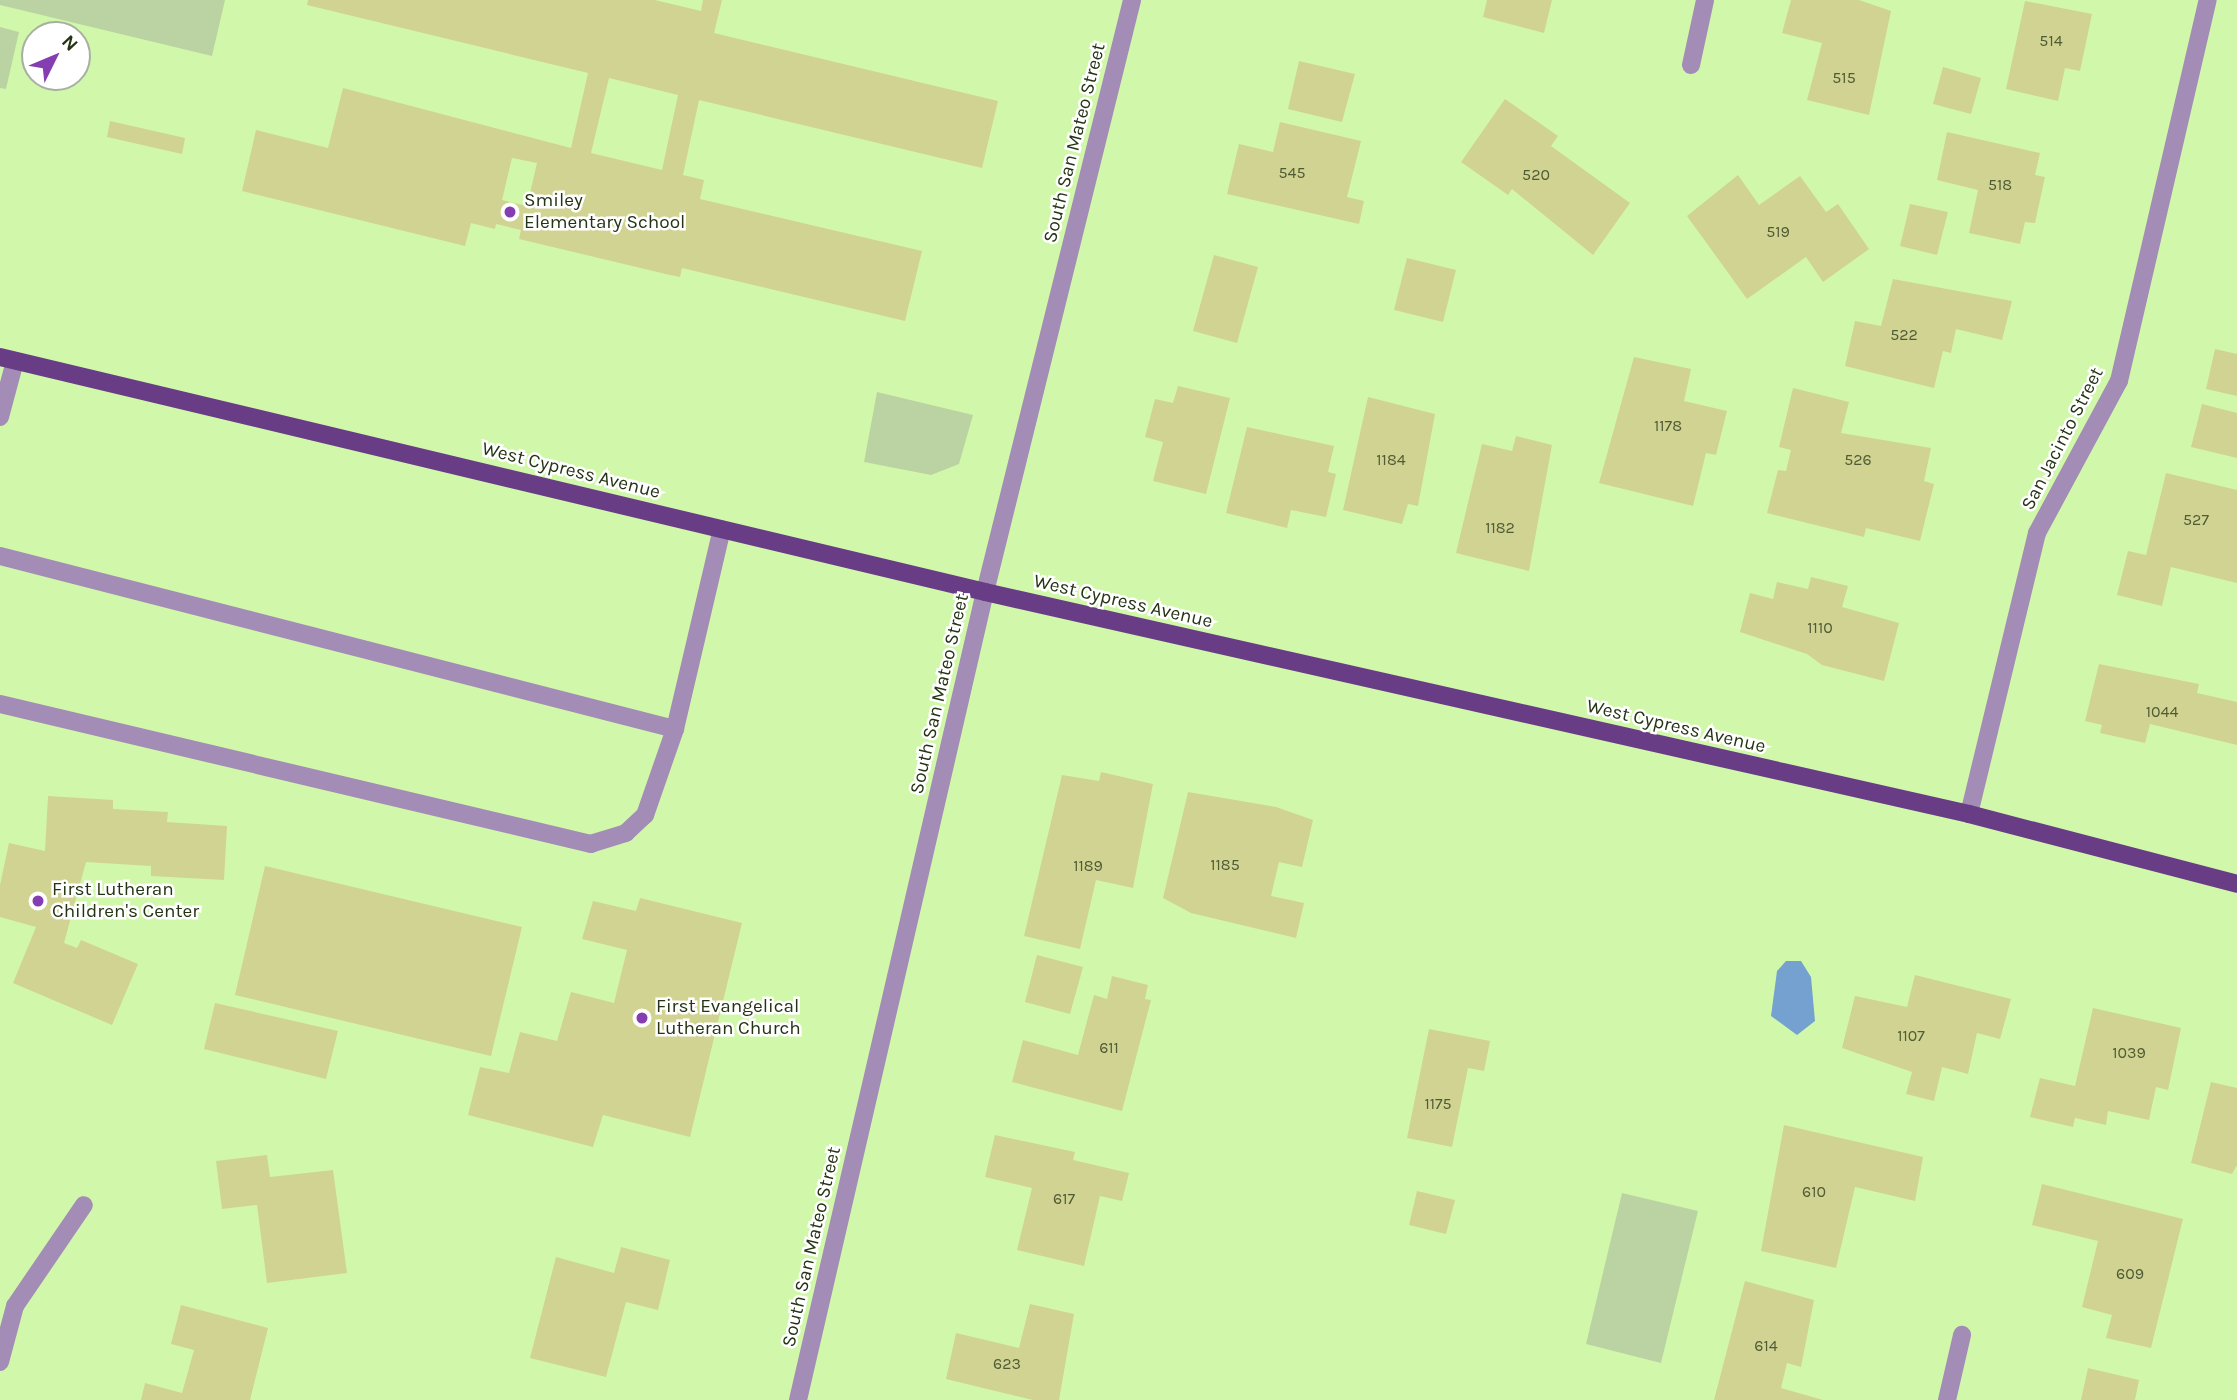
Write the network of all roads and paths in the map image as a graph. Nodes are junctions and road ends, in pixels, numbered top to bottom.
1 (1132, 0) edge
2 (1705, 0) edge
3 (2208, 0) edge
4 (1690, 65) dead end
5 (8, 359) edge
6 (0, 417) edge
7 (722, 530) junction
8 (0, 556) edge
9 (985, 592) junction
10 (0, 704) edge
11 (675, 729) junction
12 (1969, 814) junction
13 (2237, 884) edge
14 (84, 1205) dead end
15 (1962, 1335) dead end
16 (0, 1362) edge
17 (798, 1400) edge
18 (1947, 1400) edge

1 - 9 street, South San Mateo Street
2 - 4 street
3 - 12 street, San Jacinto Street
5 - 6 street
5 - 7 main road, West Cypress Avenue
7 - 9 main road, West Cypress Avenue
7 - 11 street
8 - 11 street
9 - 12 main road, West Cypress Avenue
9 - 17 street, South San Mateo Street
10 - 11 street
12 - 13 main road, West Cypress Avenue
14 - 16 street
15 - 18 street

